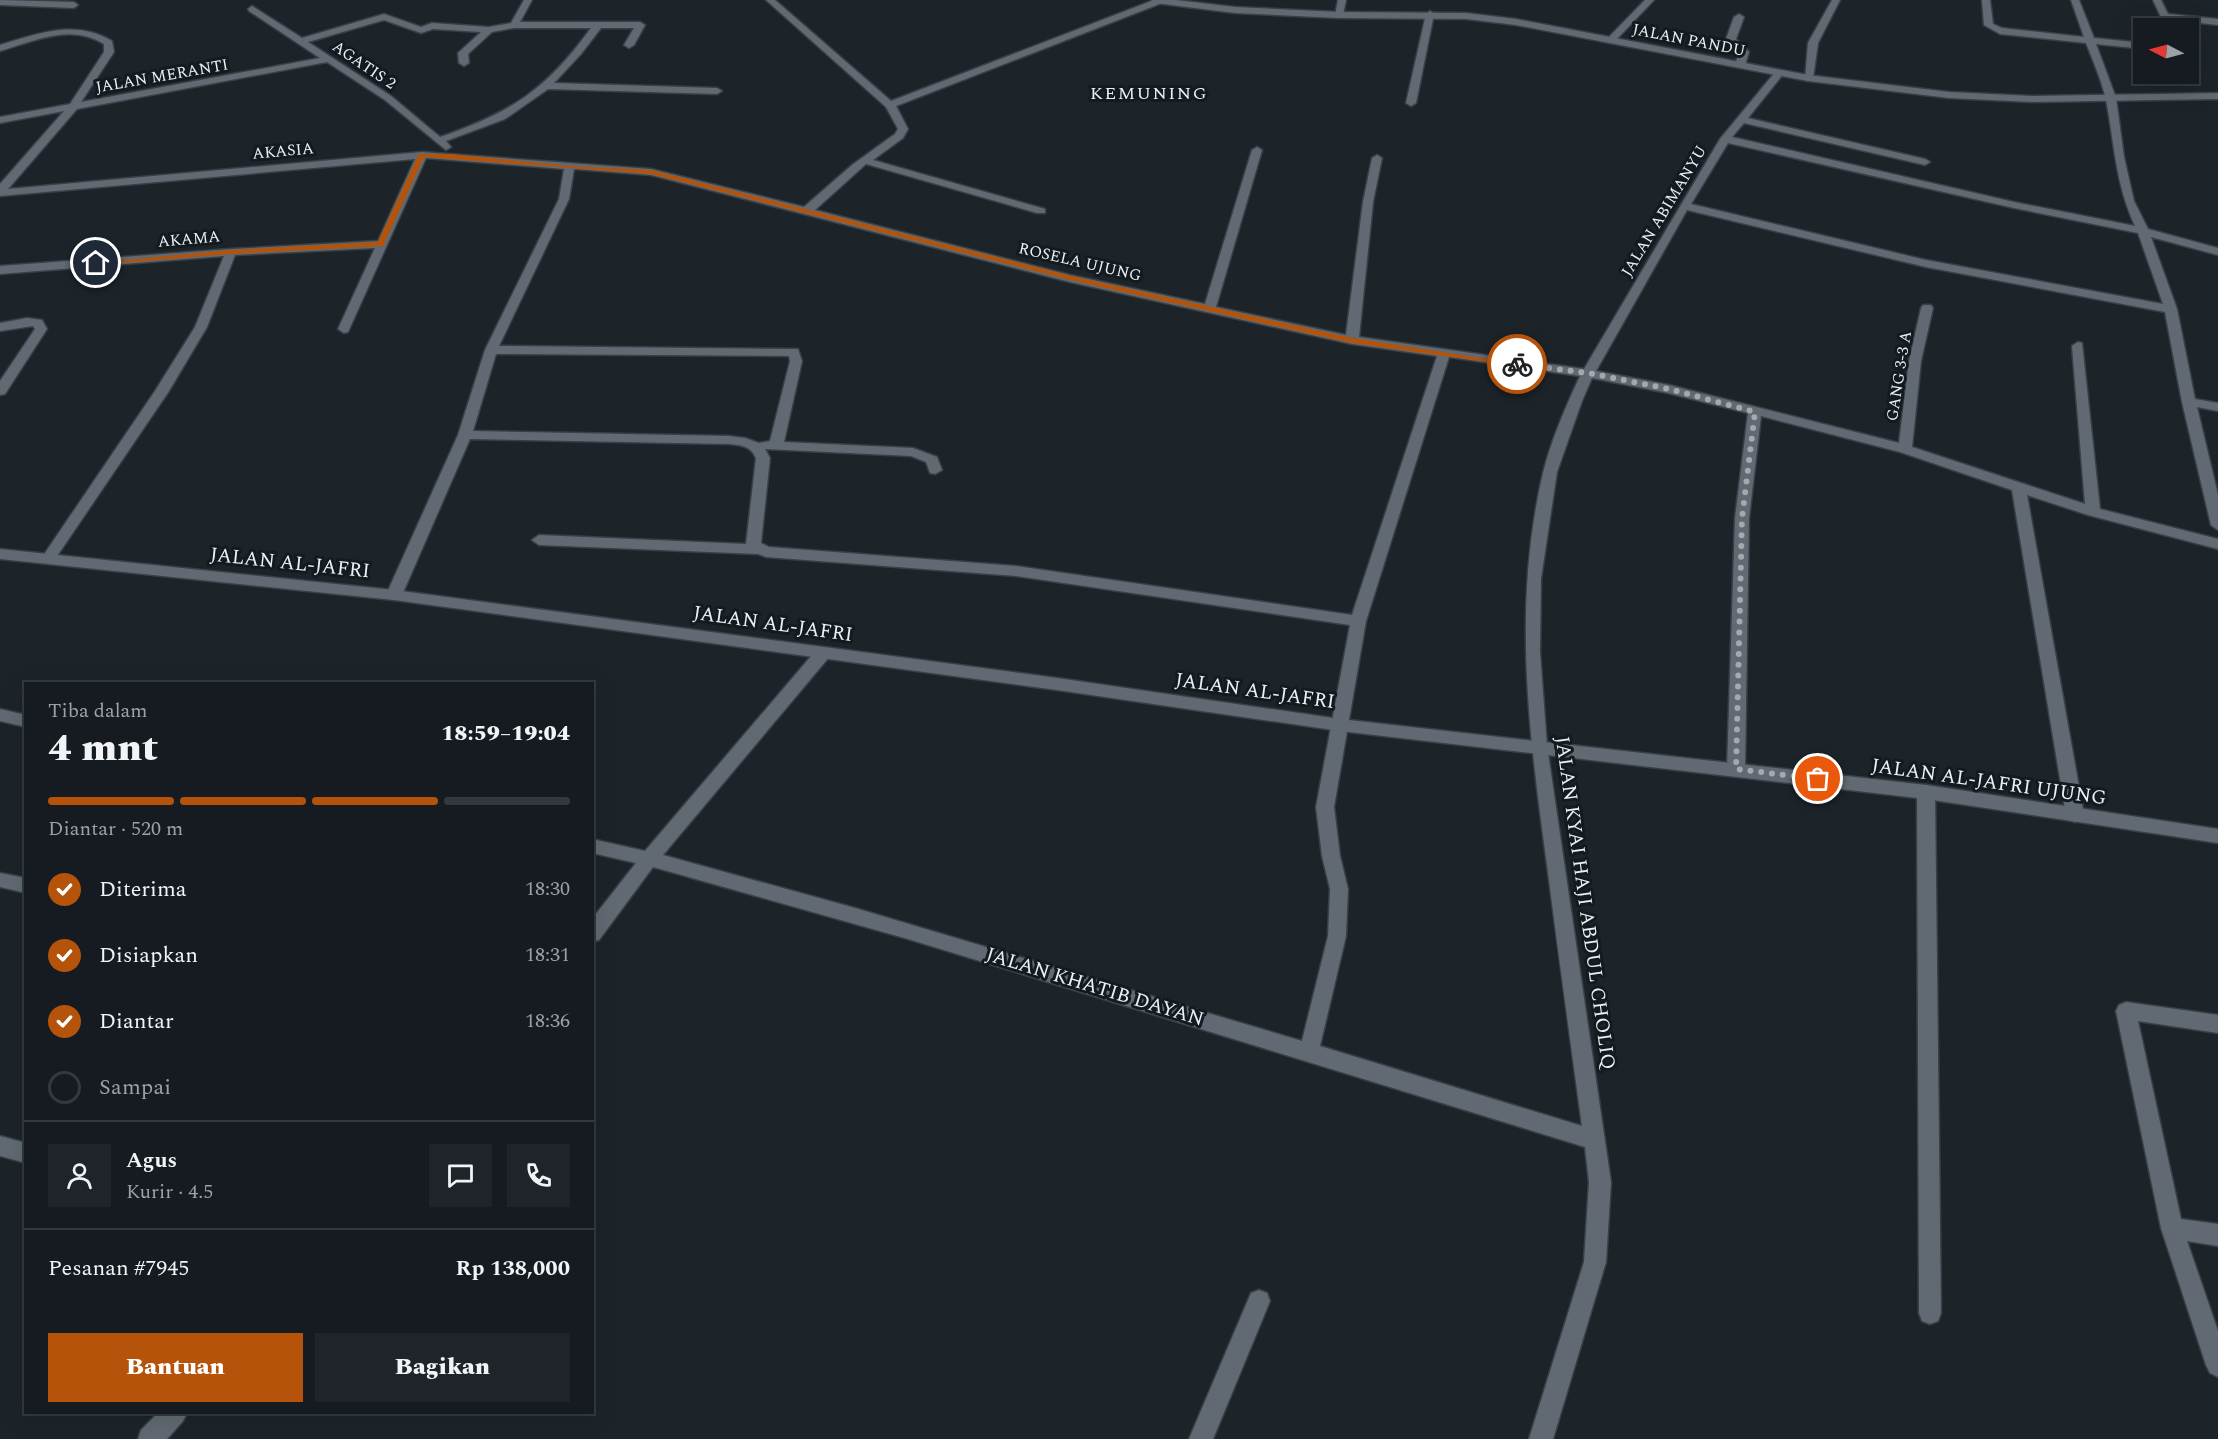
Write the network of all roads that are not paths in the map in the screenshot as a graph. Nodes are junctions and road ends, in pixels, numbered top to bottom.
1 (528, 0) edge
2 (770, 0) edge
3 (1157, 0) edge
4 (1342, 0) edge
5 (1650, 0) edge
6 (1836, 0) edge
7 (1986, 0) edge
8 (2075, 0) edge
9 (2157, 0) edge
10 (0, 2) edge
11 (74, 5) dead end
12 (252, 9) dead end
13 (1430, 14) junction
14 (1339, 15) junction
15 (1739, 17) dead end
16 (2167, 17) joint
17 (2218, 22) edge
18 (514, 24) junction
19 (598, 26) junction
20 (489, 30) junction
21 (1611, 40) junction
22 (301, 41) junction
23 (2089, 41) junction
24 (629, 45) dead end
25 (2133, 45) edge
26 (0, 48) edge
27 (329, 60) junction
28 (464, 63) dead end
29 (1740, 65) junction
30 (1779, 73) junction
31 (1808, 78) junction
32 (546, 86) junction
33 (717, 91) dead end
34 (2218, 96) edge
35 (2111, 98) junction
36 (1411, 103) dead end
37 (890, 105) junction
38 (73, 107) junction
39 (1740, 119) junction
40 (0, 120) edge
41 (1725, 139) junction
42 (440, 140) junction
43 (1257, 150) dead end
44 (422, 155) junction
45 (450, 155) junction
46 (1377, 158) dead end
47 (866, 160) junction
48 (1925, 162) dead end
49 (569, 168) junction
50 (0, 192) edge
51 (1684, 206) junction
52 (1041, 211) dead end
53 (807, 212) junction
54 (2144, 231) junction
55 (380, 244) junction
56 (231, 252) junction
57 (2218, 252) edge
58 (2, 274) edge
59 (1210, 307) junction
60 (1927, 308) dead end
61 (2171, 309) junction
62 (0, 327) edge
63 (344, 329) dead end
64 (1352, 340) junction
65 (2078, 346) dead end
66 (491, 350) junction
67 (1444, 354) junction
68 (1588, 373) junction
69 (0, 391) edge
70 (2189, 402) junction
71 (2218, 407) edge
72 (1755, 412) junction
73 (465, 435) junction
74 (754, 445) junction
75 (776, 445) junction
76 (1905, 449) junction
77 (935, 470) dead end
78 (2018, 486) junction
79 (2093, 512) junction
80 (2218, 525) edge
81 (539, 540) dead end
82 (2218, 544) edge
83 (757, 549) junction
84 (0, 554) edge
85 (48, 559) junction
86 (394, 595) junction
87 (1358, 621) junction
88 (824, 652) junction
89 (0, 716) edge
90 (24, 721) edge
91 (1340, 724) junction
92 (1539, 746) junction
93 (1736, 769) junction
94 (1926, 792) junction
95 (2075, 816) junction
96 (2218, 837) edge
97 (594, 846) edge
98 (650, 858) junction
99 (0, 880) edge
100 (24, 886) edge
101 (594, 931) edge
102 (2218, 1024) edge
103 (1309, 1051) junction
104 (1595, 1140) junction
105 (0, 1146) edge
106 (24, 1152) edge
107 (2172, 1228) junction
108 (2218, 1235) edge
109 (1259, 1301) dead end
110 (1930, 1313) dead end
111 (2218, 1365) edge
112 (174, 1414) edge
113 (150, 1439) edge
114 (1200, 1439) edge
115 (1541, 1439) edge

1 - 18 street
2 - 37 street
3 - 14 street, JALAN PANDU
3 - 37 street
4 - 14 street
5 - 21 street
6 - 31 street
7 - 23 street
8 - 23 street
9 - 16 street
10 - 11 street
12 - 22 street, AGATIS 2
13 - 14 street, JALAN PANDU
13 - 21 street, JALAN PANDU
13 - 36 street
15 - 29 street
16 - 17 street
18 - 19 street
18 - 20 street
19 - 24 street
19 - 32 street
20 - 22 street
20 - 28 street
21 - 29 street, JALAN PANDU
22 - 27 street, AGATIS 2
23 - 25 street
23 - 35 street
26 - 38 street
27 - 38 street, JALAN MERANTI
27 - 42 street, AGATIS 2
29 - 30 street, JALAN PANDU
30 - 31 street, JALAN PANDU
30 - 39 street, JALAN ABIMANYU
31 - 35 street, JALAN PANDU
32 - 33 street
32 - 42 street
34 - 35 street, JALAN PANDU
35 - 54 street
37 - 47 street
38 - 40 street, JALAN MERANTI
38 - 50 street
39 - 41 street, JALAN ABIMANYU
39 - 48 street
41 - 51 street, JALAN ABIMANYU
41 - 54 street
42 - 45 street, AGATIS 2
43 - 59 street
44 - 45 street, AKASIA
44 - 50 street, AKASIA
44 - 55 street
45 - 49 street, AKASIA
46 - 64 street
47 - 52 street
47 - 53 street
49 - 53 street, ROSELA UJUNG
49 - 66 street
51 - 61 street
51 - 68 street, JALAN ABIMANYU
53 - 59 street, ROSELA UJUNG
54 - 57 street
54 - 61 street
55 - 56 street, AKAMA
55 - 63 street
56 - 58 street, AKAMA
56 - 85 street
59 - 64 street, ROSELA UJUNG
60 - 76 street, GANG 3-3 A
61 - 70 street
62 - 69 street
64 - 67 street, ROSELA UJUNG
65 - 79 street
66 - 73 street
66 - 75 street
67 - 68 street, ROSELA UJUNG
67 - 87 street
68 - 72 street, ROSELA UJUNG
68 - 92 street, JALAN KYAI HAJI ABDUL CHOLIQ
70 - 71 street
70 - 80 street
72 - 76 street, ROSELA UJUNG
72 - 93 street
73 - 74 street
73 - 86 street
74 - 75 street
74 - 83 street
75 - 77 street
76 - 78 street, ROSELA UJUNG
78 - 79 street, ROSELA UJUNG
78 - 95 street
79 - 82 street, ROSELA UJUNG
81 - 83 street
83 - 87 street
84 - 85 street, JALAN AL-JAFRI
85 - 86 street, JALAN AL-JAFRI
86 - 88 street, JALAN AL-JAFRI
87 - 91 street
88 - 91 street, JALAN AL-JAFRI
88 - 98 street
89 - 90 street
91 - 92 street, JALAN AL-JAFRI
91 - 103 street
92 - 93 street, JALAN AL-JAFRI UJUNG
92 - 104 street, JALAN KYAI HAJI ABDUL CHOLIQ
93 - 94 street, JALAN AL-JAFRI UJUNG
94 - 95 street, JALAN AL-JAFRI UJUNG
94 - 110 street
95 - 96 street, JALAN AL-JAFRI UJUNG
97 - 98 street, JALAN KHATIB DAYAN
98 - 101 street
98 - 103 street, JALAN KHATIB DAYAN
99 - 100 street
102 - 107 street
103 - 104 street, JALAN KHATIB DAYAN
104 - 115 street, JALAN KYAI HAJI ABDUL CHOLIQ
105 - 106 street
107 - 108 street
107 - 111 street
109 - 114 street
112 - 113 street

